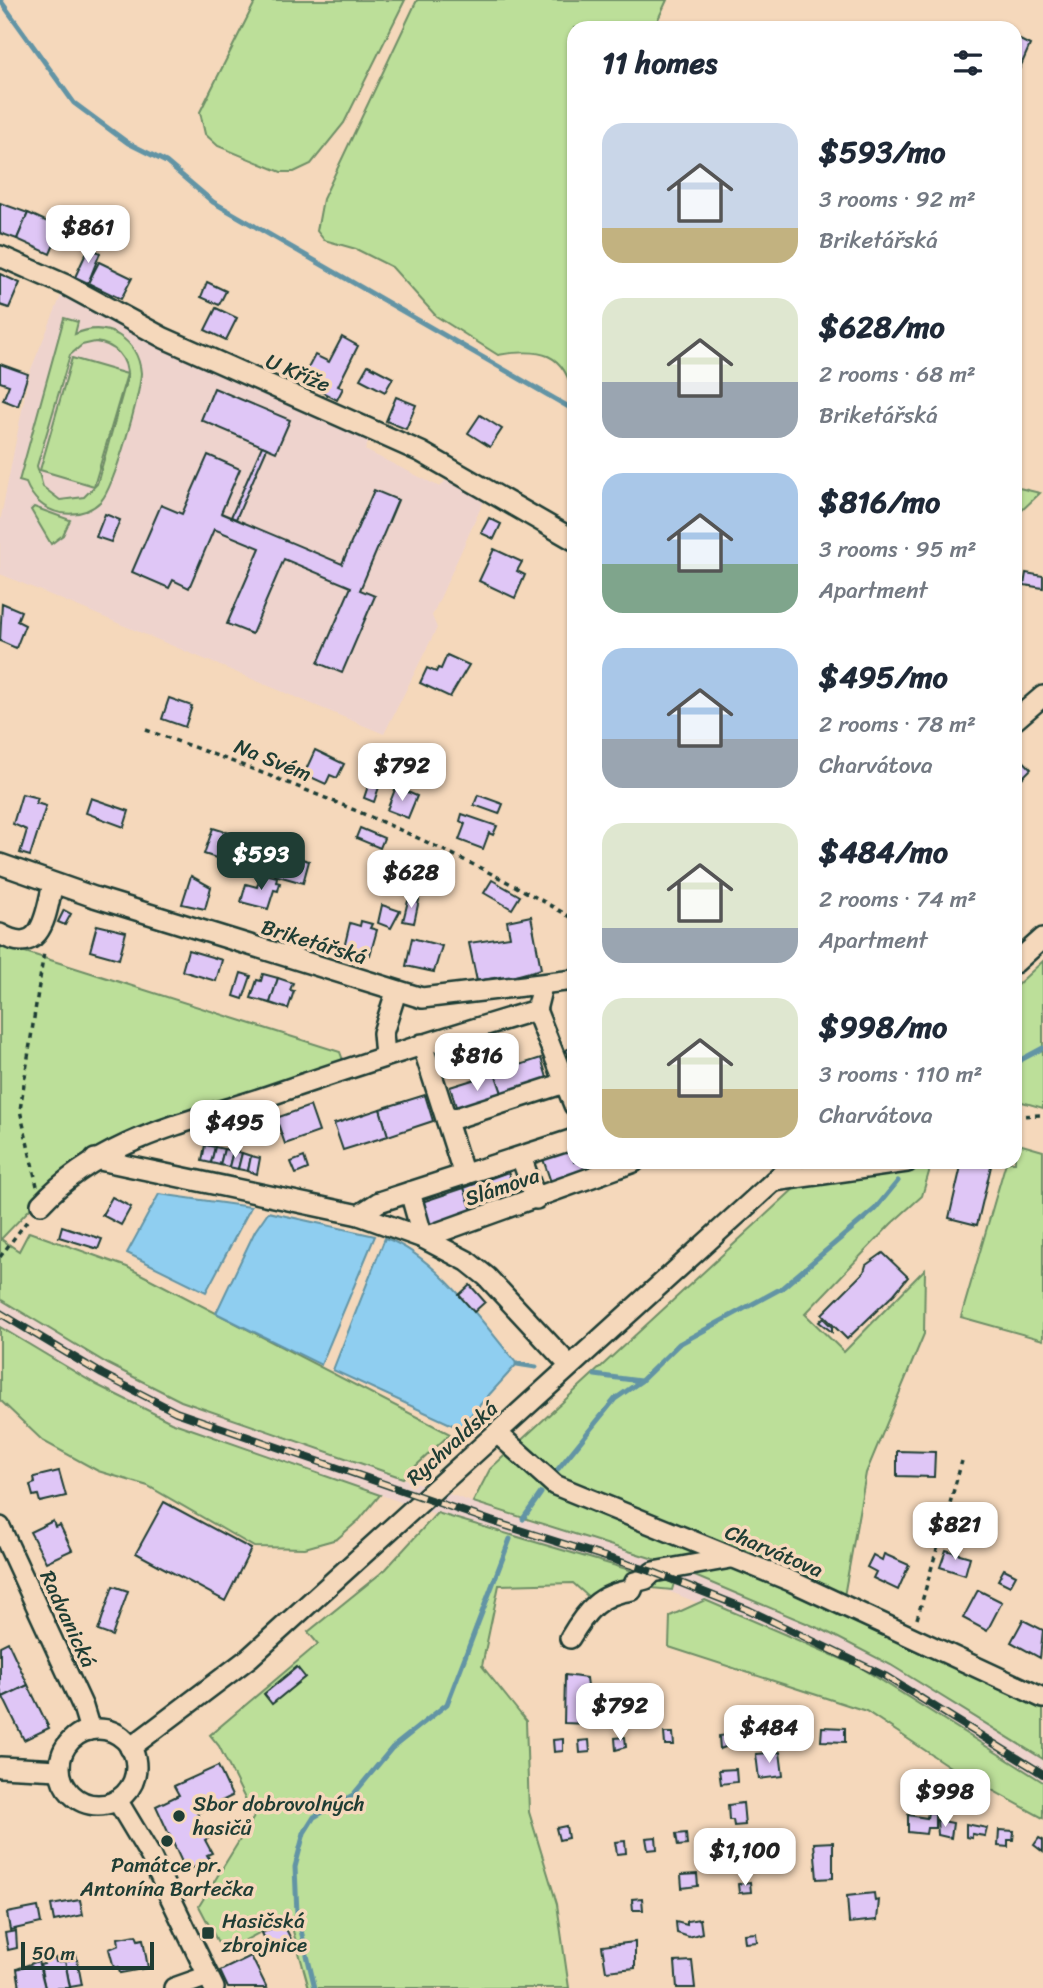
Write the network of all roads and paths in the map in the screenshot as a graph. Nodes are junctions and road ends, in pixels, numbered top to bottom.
1 (0, 256) edge
2 (567, 536) edge
3 (1043, 696) edge
4 (1022, 714) edge
5 (146, 730) dead end
6 (0, 864) edge
7 (53, 884) junction
8 (567, 915) edge
9 (38, 933) junction
10 (0, 934) edge
11 (1043, 938) edge
12 (1022, 957) edge
13 (567, 981) edge
14 (542, 986) junction
15 (396, 992) junction
16 (536, 1010) junction
17 (422, 1044) junction
18 (385, 1056) junction
19 (567, 1073) edge
20 (567, 1082) edge
21 (1043, 1115) edge
22 (1022, 1116) edge
23 (447, 1121) junction
24 (567, 1141) edge
25 (521, 1157) junction
26 (95, 1158) junction
27 (615, 1169) edge
28 (787, 1169) edge
29 (858, 1169) edge
30 (464, 1175) junction
31 (774, 1181) junction
32 (410, 1192) junction
33 (536, 1199) junction
34 (41, 1203) junction
35 (359, 1215) junction
36 (423, 1238) junction
37 (0, 1258) edge
38 (570, 1366) junction
39 (497, 1433) junction
40 (962, 1461) dead end
41 (0, 1527) edge
42 (732, 1558) junction
43 (570, 1638) dead end
44 (911, 1638) junction
45 (1043, 1698) edge
46 (90, 1730) junction
47 (130, 1748) junction
48 (0, 1767) edge
49 (59, 1770) junction
50 (117, 1800) junction
51 (211, 1982) edge
52 (174, 1988) edge

1 - 2 street, U Kříže
3 - 4 street
5 - 8 path, Na Svém
6 - 7 street, Briketářská
7 - 9 street
7 - 15 street, Briketářská
9 - 10 street
9 - 34 path
11 - 12 street
13 - 14 street, Briketářská
14 - 15 street, Briketářská
14 - 16 street
15 - 18 street
16 - 17 street
16 - 19 street
17 - 18 street
17 - 23 street
18 - 26 street
20 - 23 street
21 - 22 path
23 - 30 street
24 - 25 street
25 - 30 street
25 - 33 street
26 - 34 street
26 - 35 street
27 - 33 street, Slámova
28 - 31 street, Rychvaldská
29 - 31 street
30 - 32 street
31 - 38 street, Rychvaldská
32 - 35 street
32 - 36 street
33 - 36 street, Slámova
34 - 37 path
35 - 36 street
36 - 38 street
38 - 39 street, Rychvaldská
39 - 42 street, Charvátova
39 - 47 street, Rychvaldská
40 - 44 path
41 - 46 street, Radvanická
42 - 43 street
42 - 44 street, Charvátova
44 - 45 street, Charvátova
46 - 47 street
46 - 49 street
47 - 50 street
48 - 49 street
49 - 50 street
50 - 51 street
51 - 52 street

